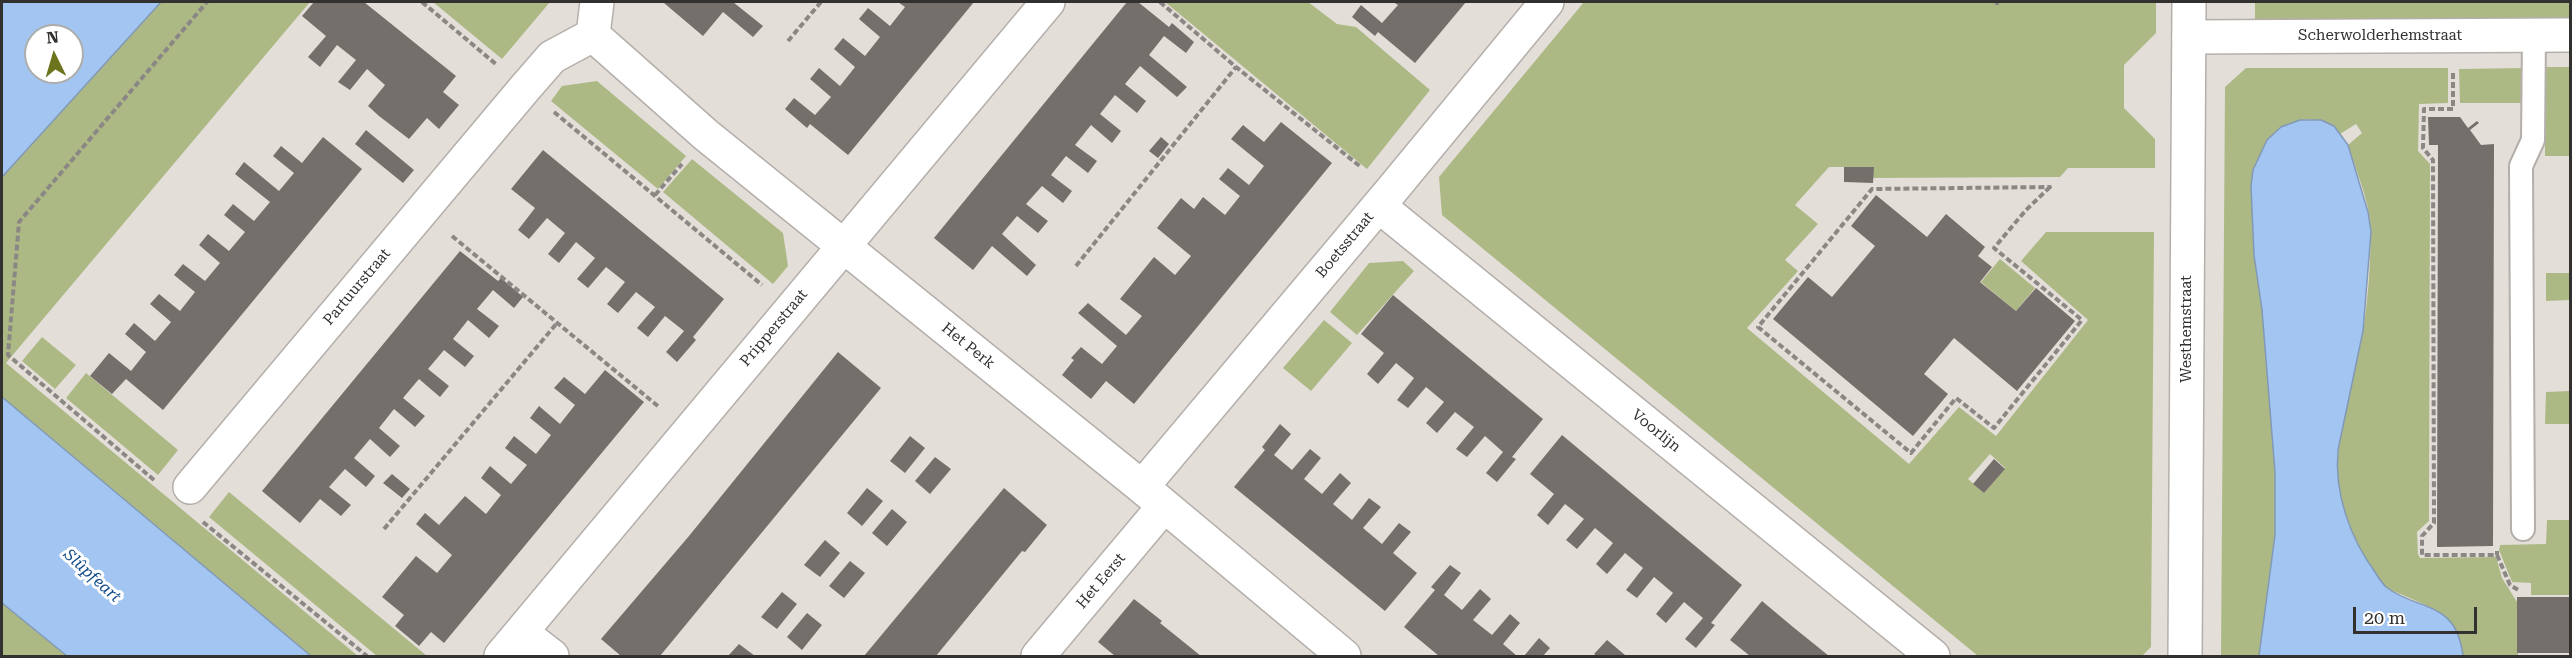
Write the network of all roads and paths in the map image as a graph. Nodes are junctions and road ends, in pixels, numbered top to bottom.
1 (207, 2) edge
2 (422, 2) edge
3 (597, 2) edge
4 (821, 2) edge
5 (1048, 2) edge
6 (1160, 2) edge
7 (1547, 2) edge
8 (2189, 2) edge
9 (593, 35) junction
10 (2534, 35) junction
11 (2571, 35) edge
12 (2454, 36) junction
13 (2190, 37) junction
14 (788, 41) dead end
15 (1236, 67) junction
16 (525, 88) junction
17 (2050, 187) joint
18 (1385, 199) junction
19 (422, 210) junction
20 (843, 245) junction
21 (1076, 266) dead end
22 (791, 309) junction
23 (557, 323) junction
24 (688, 431) junction
25 (182, 496) junction
26 (1153, 496) junction
27 (384, 528) dead end
28 (2523, 529) joint
29 (2497, 555) junction
30 (2520, 591) dead end
31 (511, 644) edge
32 (367, 657) edge
33 (552, 657) edge
34 (1038, 657) edge
35 (1344, 657) edge
36 (1933, 657) edge
37 (2184, 657) edge

1 - 25 path
2 - 16 path
3 - 9 street
4 - 14 path
5 - 20 street, Pripperstraat
6 - 15 path
7 - 18 street, Boetsstraat
8 - 13 street, Westhemstraat
9 - 16 street, Partuurstraat
9 - 20 street, Het Perk
10 - 11 street, Scherwolderhemstraat
10 - 12 street, Scherwolderhemstraat
10 - 28 lane
12 - 13 street, Scherwolderhemstraat
12 - 29 path
13 - 37 street, Westhemstraat
15 - 18 path
15 - 21 path
16 - 19 street, Partuurstraat
16 - 22 path
17 - 17 path
18 - 26 street, Boetsstraat
18 - 36 street, Voorlijn
19 - 23 path
19 - 25 street, Partuurstraat
20 - 22 street, Pripperstraat
20 - 26 street, Het Perk
22 - 24 street, Pripperstraat
23 - 24 path
23 - 27 path
24 - 31 street, Pripperstraat
25 - 32 path
26 - 34 street, Het Eerst
26 - 35 street, Het Perk
28 - 29 path
29 - 30 path
31 - 33 street

